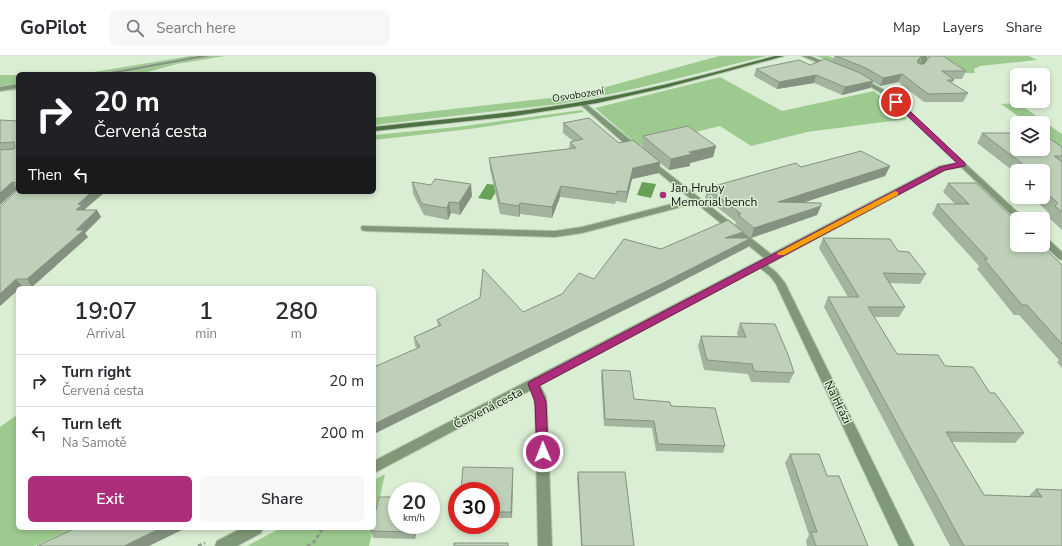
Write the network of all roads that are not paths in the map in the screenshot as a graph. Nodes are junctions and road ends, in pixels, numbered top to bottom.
1 (208, 56) edge
2 (781, 56) edge
3 (805, 56) edge
4 (924, 56) edge
5 (836, 68) edge
6 (918, 70) edge
7 (114, 72) edge
8 (852, 75) edge
9 (16, 86) edge
10 (0, 89) edge
11 (583, 104) junction
12 (376, 129) edge
13 (962, 164) junction
14 (697, 200) junction
15 (1013, 212) edge
16 (366, 228) dead end
17 (1050, 246) edge
18 (1062, 257) edge
19 (771, 259) junction
20 (760, 264) junction
21 (533, 384) junction
22 (376, 466) edge
23 (252, 530) edge
24 (222, 546) edge
25 (545, 546) edge
26 (907, 546) edge

1 - 7 street
2 - 11 main road, Osvobození
3 - 5 street
4 - 6 street
8 - 13 street
9 - 10 street
11 - 12 main road, Osvobození
11 - 14 street
13 - 15 street
13 - 19 street, Červená cesta
14 - 16 street
14 - 19 street
17 - 18 street
19 - 20 street, Červená cesta
20 - 21 street, Červená cesta
20 - 26 street, Na Hrázi
21 - 22 street, Červená cesta
21 - 25 street
23 - 24 street

